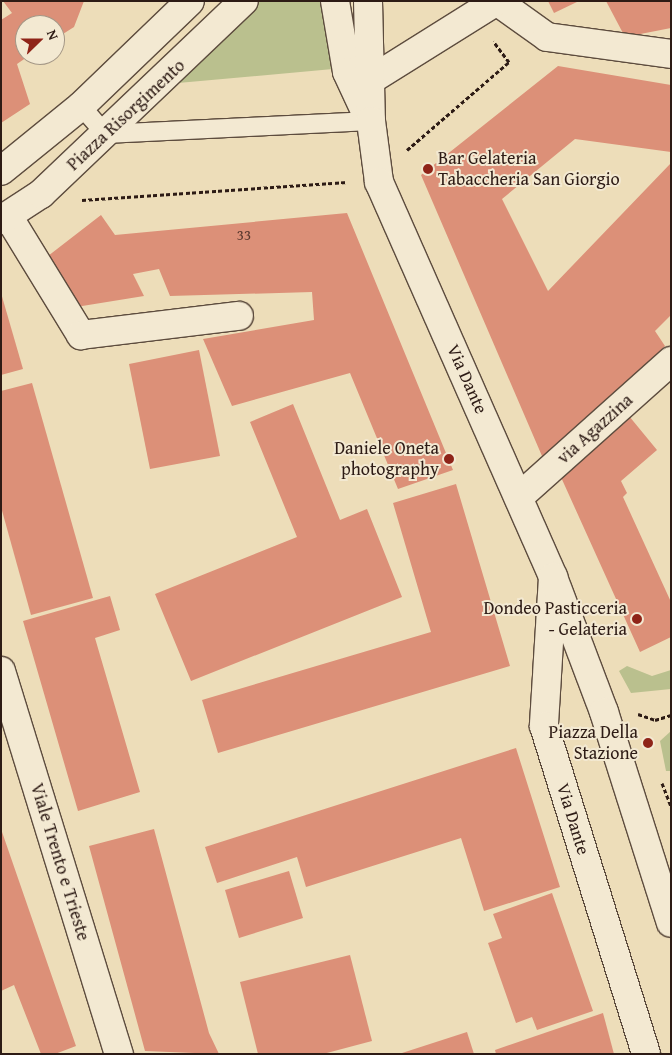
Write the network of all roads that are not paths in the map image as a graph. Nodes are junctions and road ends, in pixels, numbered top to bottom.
1 (190, 1) edge
2 (244, 1) edge
3 (335, 1) edge
4 (368, 1) edge
5 (497, 2) edge
6 (671, 54) edge
7 (370, 81) junction
8 (81, 106) junction
9 (371, 121) junction
10 (105, 134) junction
11 (1, 170) edge
12 (4, 218) edge
13 (239, 316) dead end
14 (671, 361) edge
15 (519, 497) junction
16 (553, 577) junction
17 (1, 671) edge
18 (671, 922) edge
19 (119, 1054) edge
20 (646, 1054) edge

1 - 8 main road
2 - 10 main road, Piazza Risorgimento
3 - 9 main road
4 - 7 main road
5 - 6 main road
5 - 7 main road
7 - 9 main road
8 - 10 lane
8 - 11 main road
9 - 10 lane
9 - 15 main road, Via Dante
10 - 12 main road, Piazza Risorgimento
12 - 13 main road
14 - 15 main road, via Agazzina
15 - 16 main road, Via Dante
16 - 18 main road, Via Dante
16 - 20 main road, Via Dante
17 - 19 main road, Viale Trento e Trieste

